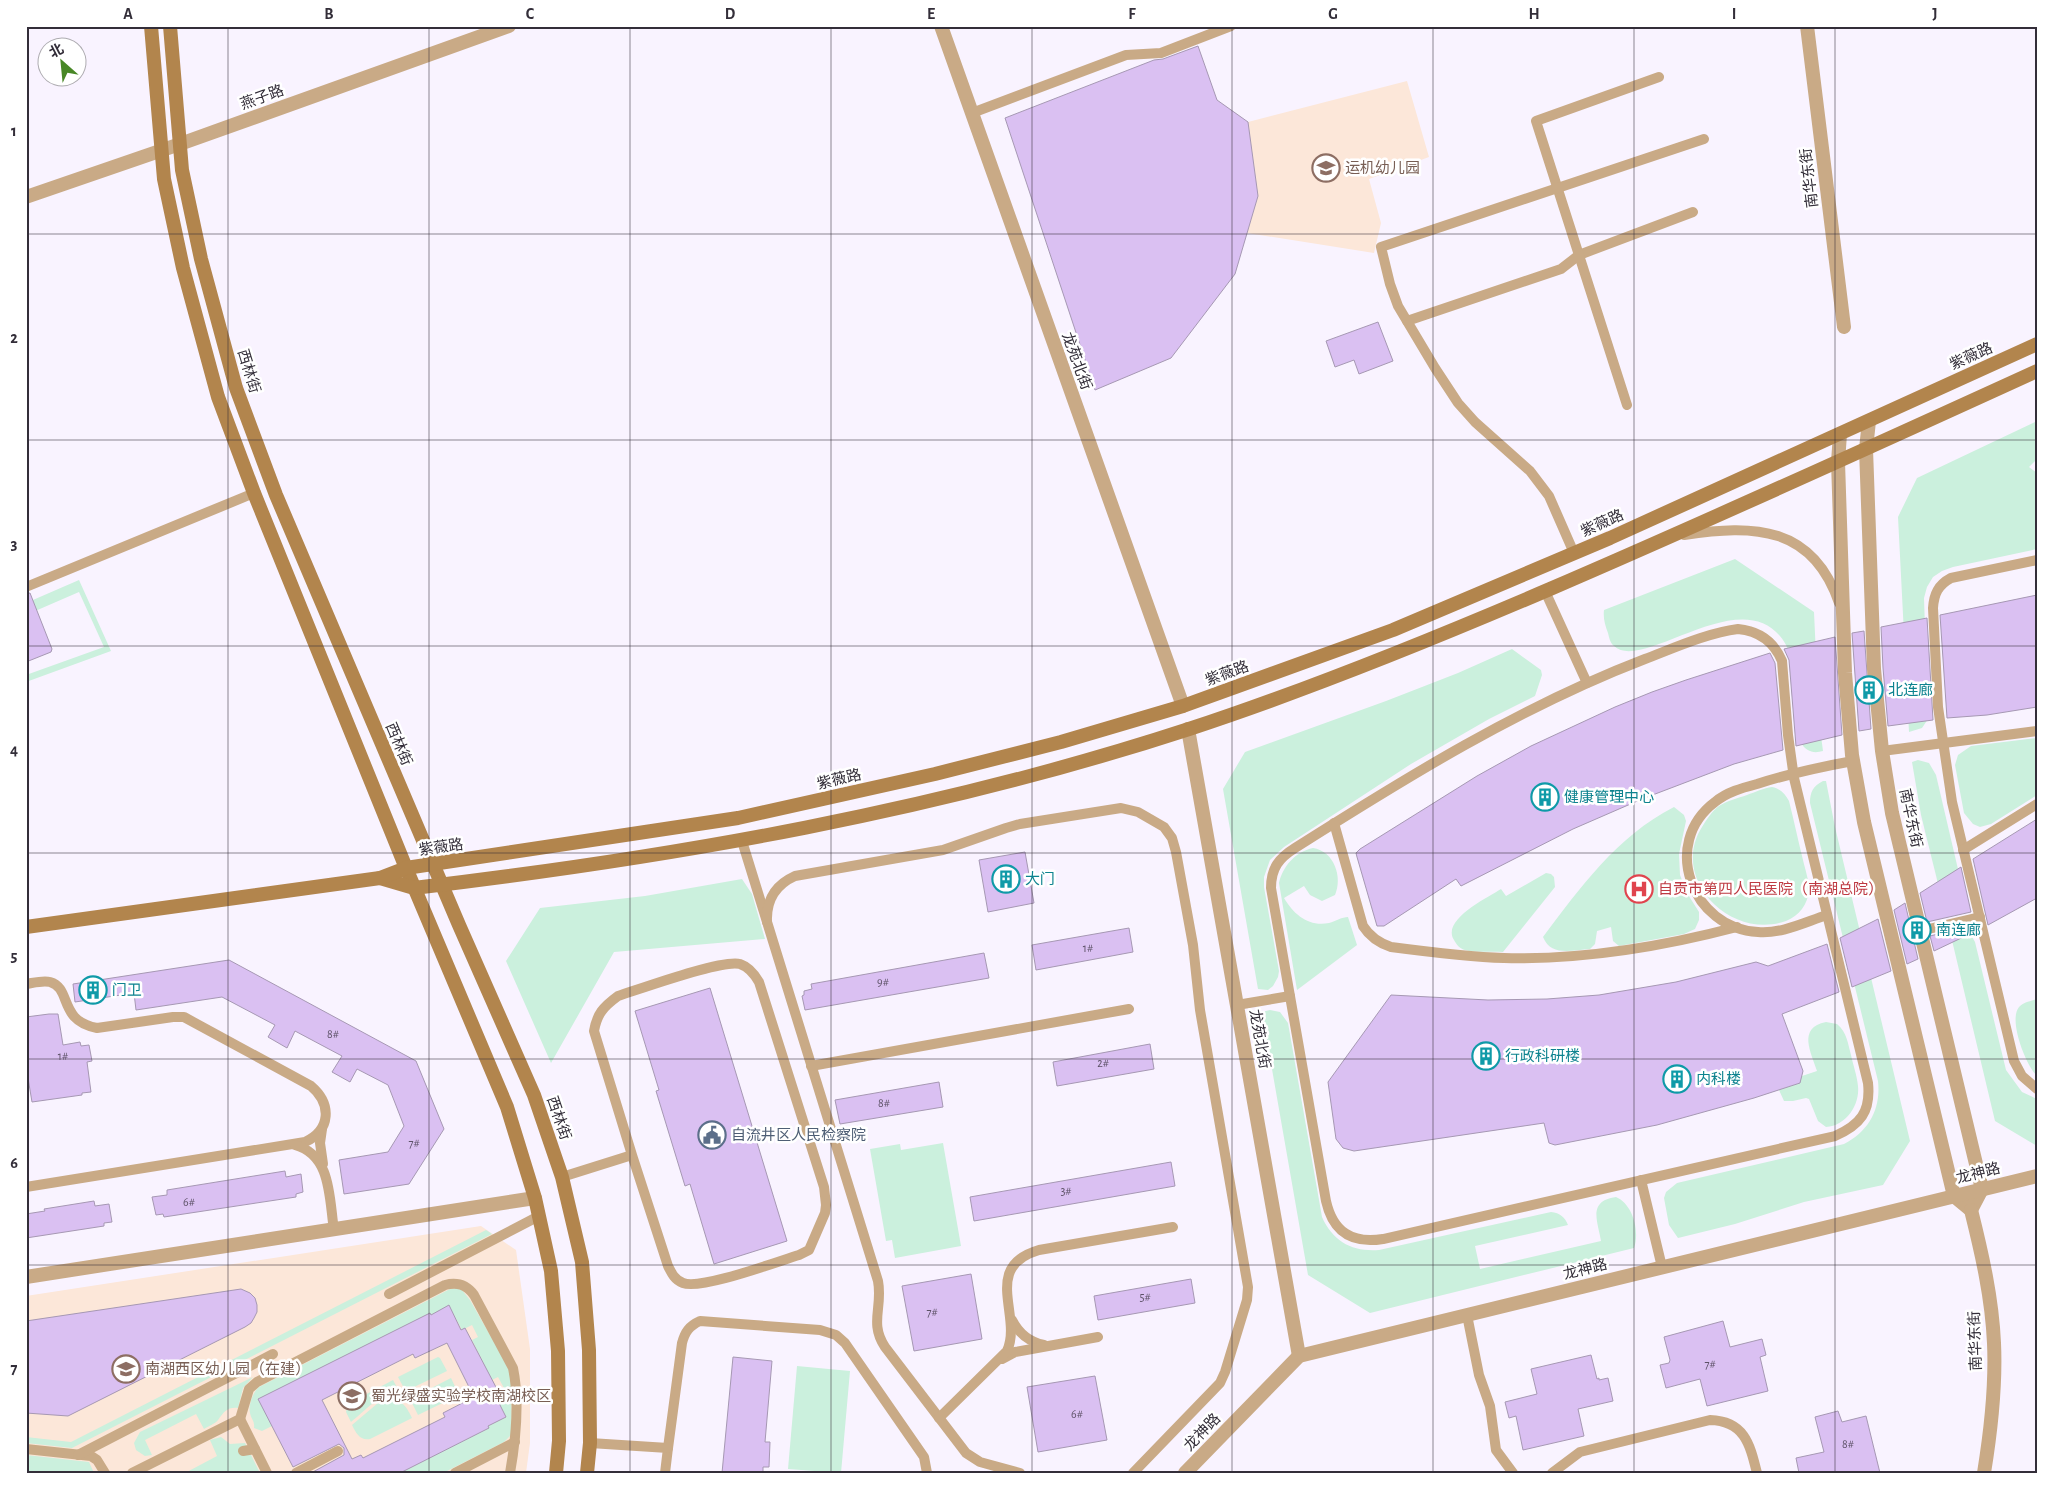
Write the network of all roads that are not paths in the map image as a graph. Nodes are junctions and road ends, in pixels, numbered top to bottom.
1 (151, 26) edge
2 (170, 26) edge
3 (509, 26) edge
4 (941, 26) edge
5 (1231, 26) edge
6 (1808, 26) edge
7 (1659, 77) dead end
8 (972, 113) junction
9 (1704, 139) dead end
10 (180, 144) junction
11 (162, 150) junction
12 (26, 197) edge
13 (1693, 212) dead end
14 (1579, 255) junction
15 (1407, 321) junction
16 (1844, 327) dead end
17 (2037, 344) edge
18 (2037, 371) edge
19 (1627, 405) dead end
20 (1868, 421) junction
21 (1840, 434) junction
22 (1866, 449) junction
23 (1838, 462) junction
24 (254, 493) junction
25 (1670, 537) junction
26 (1574, 553) junction
27 (2037, 560) edge
28 (26, 587) edge
29 (1545, 591) junction
30 (1843, 614) junction
31 (1586, 683) junction
32 (1182, 706) junction
33 (1188, 729) junction
34 (2037, 731) edge
35 (1942, 743) junction
36 (1882, 751) junction
37 (1852, 761) junction
38 (1793, 772) junction
39 (2037, 804) edge
40 (1334, 823) junction
41 (742, 841) junction
42 (1963, 850) junction
43 (433, 866) junction
44 (406, 868) junction
45 (380, 878) junction
46 (442, 885) junction
47 (414, 888) junction
48 (1827, 914) junction
49 (1980, 916) junction
50 (767, 922) junction
51 (26, 927) edge
52 (1737, 927) junction
53 (1920, 931) junction
54 (26, 984) edge
55 (1290, 996) junction
56 (1237, 1005) junction
57 (1130, 1009) dead end
58 (811, 1066) junction
59 (2037, 1089) edge
60 (322, 1127) junction
61 (293, 1145) junction
62 (632, 1155) junction
63 (324, 1168) junction
64 (2037, 1176) edge
65 (562, 1177) junction
66 (1641, 1180) junction
67 (26, 1187) edge
68 (1982, 1189) junction
69 (1954, 1196) junction
70 (535, 1198) junction
71 (1971, 1210) junction
72 (539, 1216) junction
73 (1173, 1226) dead end
74 (334, 1230) junction
75 (1662, 1267) junction
76 (26, 1277) edge
77 (389, 1294) dead end
78 (1467, 1315) junction
79 (1011, 1318) junction
80 (1098, 1338) dead end
81 (1052, 1346) junction
82 (273, 1354) dead end
83 (1299, 1356) junction
84 (1001, 1359) junction
85 (939, 1418) junction
86 (240, 1419) junction
87 (106, 1440) junction
88 (515, 1442) junction
89 (590, 1443) junction
90 (668, 1448) junction
91 (26, 1449) edge
92 (255, 1449) junction
93 (243, 1451) dead end
94 (338, 1451) dead end
95 (78, 1455) junction
96 (102, 1469) edge
97 (132, 1473) edge
98 (267, 1473) edge
99 (296, 1473) edge
100 (455, 1473) edge
101 (510, 1473) edge
102 (556, 1473) edge
103 (587, 1473) edge
104 (665, 1473) edge
105 (927, 1473) edge
106 (1020, 1473) edge
107 (1134, 1473) edge
108 (1185, 1473) edge
109 (1514, 1473) edge
110 (1552, 1473) edge
111 (1757, 1473) edge
112 (1984, 1473) edge

1 - 11 main road
2 - 10 main road, 西林街
3 - 10 street, 燕子路
4 - 8 street, 龙苑北街
5 - 8 lane
6 - 16 street, 南华东街
7 - 14 lane
8 - 32 street, 龙苑北街
9 - 15 lane
10 - 11 street, 燕子路
10 - 43 main road, 西林街
11 - 12 street, 燕子路
11 - 24 main road
13 - 14 lane
14 - 15 lane
14 - 19 lane
15 - 26 lane
17 - 20 main road, 紫薇路
18 - 22 main road, 紫薇路
20 - 21 main road, 紫薇路
20 - 22 street, 南华东街
21 - 23 street
21 - 26 main road, 紫薇路
22 - 23 main road, 紫薇路
22 - 36 street, 南华东街
23 - 25 main road, 紫薇路
23 - 30 street
24 - 28 lane
24 - 44 main road
25 - 29 main road, 紫薇路
25 - 30 lane
26 - 32 main road, 紫薇路
27 - 35 lane
29 - 31 lane
29 - 33 main road, 紫薇路
30 - 37 street
31 - 38 lane
31 - 40 lane
32 - 43 main road, 紫薇路
33 - 41 main road, 紫薇路
33 - 56 street, 龙苑北街
34 - 35 lane
35 - 36 lane
35 - 42 lane
36 - 53 street, 南华东街
37 - 38 lane
37 - 69 street
38 - 48 lane
38 - 52 lane
39 - 42 lane
40 - 52 lane
40 - 55 lane
41 - 46 main road, 紫薇路
41 - 50 lane
42 - 49 lane
43 - 44 main road, 紫薇路
43 - 46 main road, 西林街
44 - 45 main road, 紫薇路
44 - 47 main road
45 - 47 main road, 紫薇路
45 - 51 main road, 紫薇路
46 - 47 main road, 紫薇路
46 - 65 main road, 西林街
47 - 70 main road
48 - 52 lane
48 - 66 lane
49 - 53 lane
49 - 59 lane
50 - 58 lane
50 - 107 lane
53 - 68 street, 南华东街
54 - 60 lane
55 - 56 lane
55 - 66 lane
56 - 83 street, 龙苑北街
57 - 58 lane
58 - 85 lane
60 - 61 lane
60 - 63 lane
61 - 63 lane
61 - 67 lane
62 - 62 lane
62 - 65 lane
63 - 74 lane
64 - 68 street, 龙神路
65 - 89 main road, 西林街
66 - 75 lane
68 - 69 street, 龙神路
68 - 71 street
69 - 71 street
69 - 75 street, 龙神路
70 - 72 main road
70 - 74 street
71 - 112 street, 南华东街
72 - 77 lane
72 - 102 main road
73 - 79 lane
74 - 76 street
75 - 78 street, 龙神路
78 - 83 street, 龙神路
78 - 109 lane
79 - 81 lane
79 - 84 lane
80 - 81 lane
81 - 84 lane
82 - 87 lane
83 - 108 street, 龙神路
84 - 85 lane
85 - 106 lane
86 - 88 lane
86 - 92 lane
86 - 97 lane
87 - 95 lane
87 - 96 lane
88 - 100 lane
88 - 101 lane
89 - 90 lane
89 - 103 main road, 西林街
90 - 104 lane
90 - 105 lane
91 - 95 lane
92 - 93 lane
92 - 98 lane
94 - 99 lane
95 - 96 lane
110 - 111 lane

